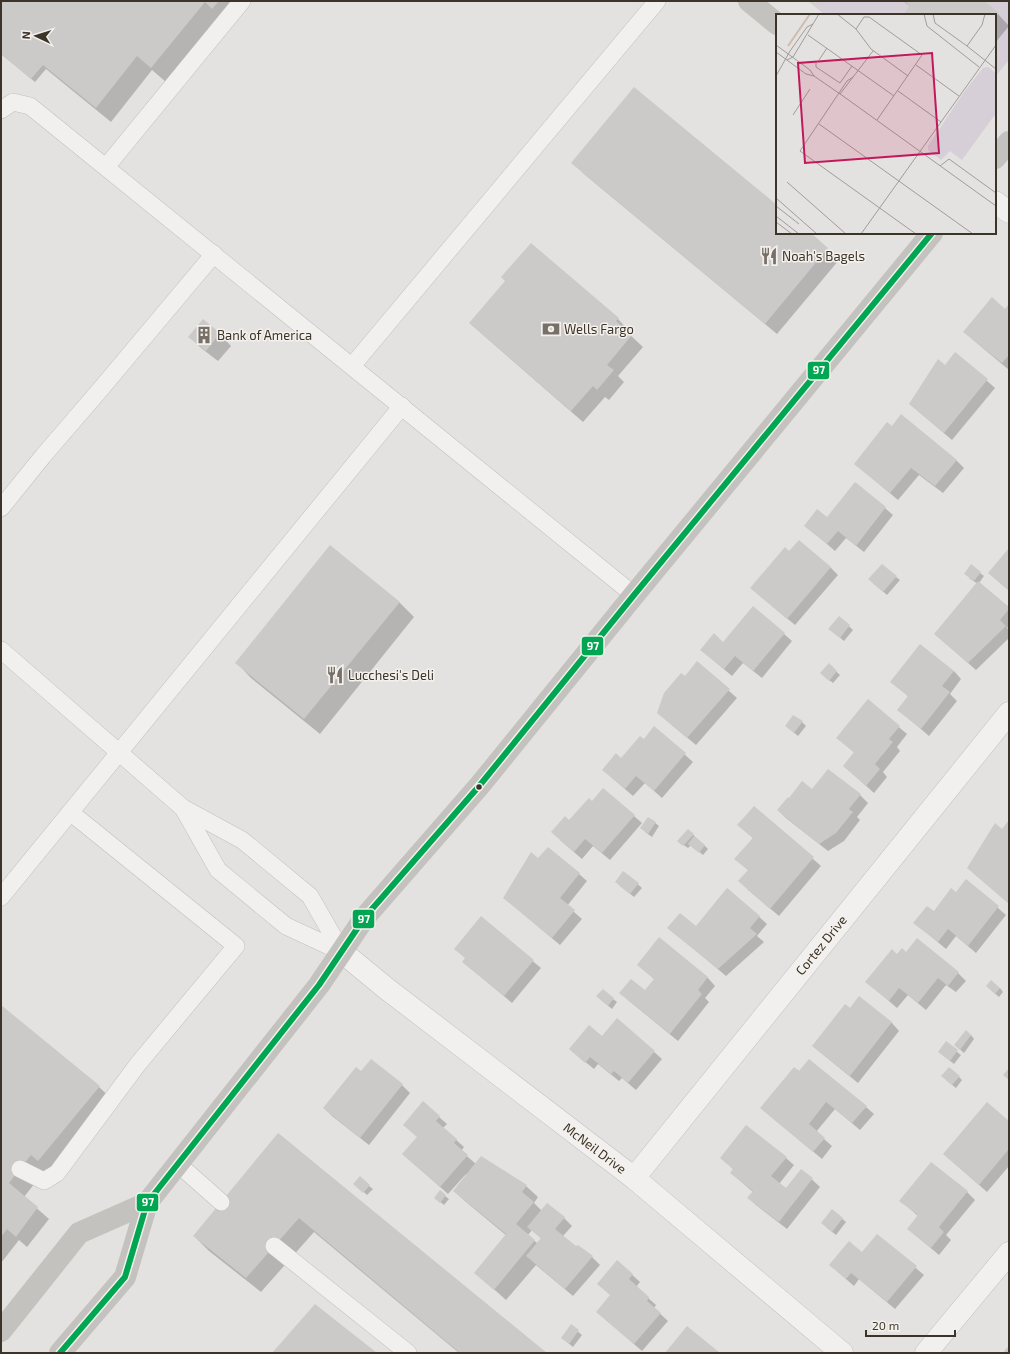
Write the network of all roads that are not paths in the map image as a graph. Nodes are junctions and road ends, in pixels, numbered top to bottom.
1 (242, 1) edge
2 (657, 1) edge
3 (749, 1) edge
4 (776, 23) edge
5 (1, 110) edge
6 (1009, 142) edge
7 (996, 157) edge
8 (106, 167) junction
9 (996, 203) edge
10 (1009, 212) edge
11 (931, 234) edge
12 (214, 254) junction
13 (352, 366) junction
14 (402, 406) junction
15 (1, 508) edge
16 (634, 595) junction
17 (1, 650) edge
18 (1009, 713) edge
19 (120, 752) junction
20 (183, 808) junction
21 (70, 812) junction
22 (1, 897) edge
23 (342, 952) junction
24 (178, 1164) junction
25 (20, 1169) dead end
26 (634, 1178) junction
27 (221, 1202) dead end
28 (147, 1203) junction
29 (274, 1246) dead end
30 (1009, 1253) edge
31 (1, 1331) edge
32 (60, 1353) edge
33 (408, 1353) edge
34 (842, 1353) edge
35 (926, 1353) edge

1 - 8 lane
2 - 13 lane
3 - 4 main road
5 - 8 lane
6 - 7 main road
8 - 12 lane
9 - 10 street
11 - 16 main road
12 - 13 lane
12 - 15 lane
13 - 14 lane
14 - 16 lane
14 - 19 lane
16 - 23 main road
17 - 19 lane
18 - 26 street, Cortez Drive
19 - 20 lane
19 - 21 lane
20 - 23 lane
20 - 23 lane
21 - 22 lane
21 - 25 lane
23 - 24 main road
23 - 26 street, McNeil Drive
24 - 27 lane
24 - 28 main road
26 - 34 street, McNeil Drive
28 - 31 main road
28 - 32 main road
29 - 33 lane
30 - 35 street

